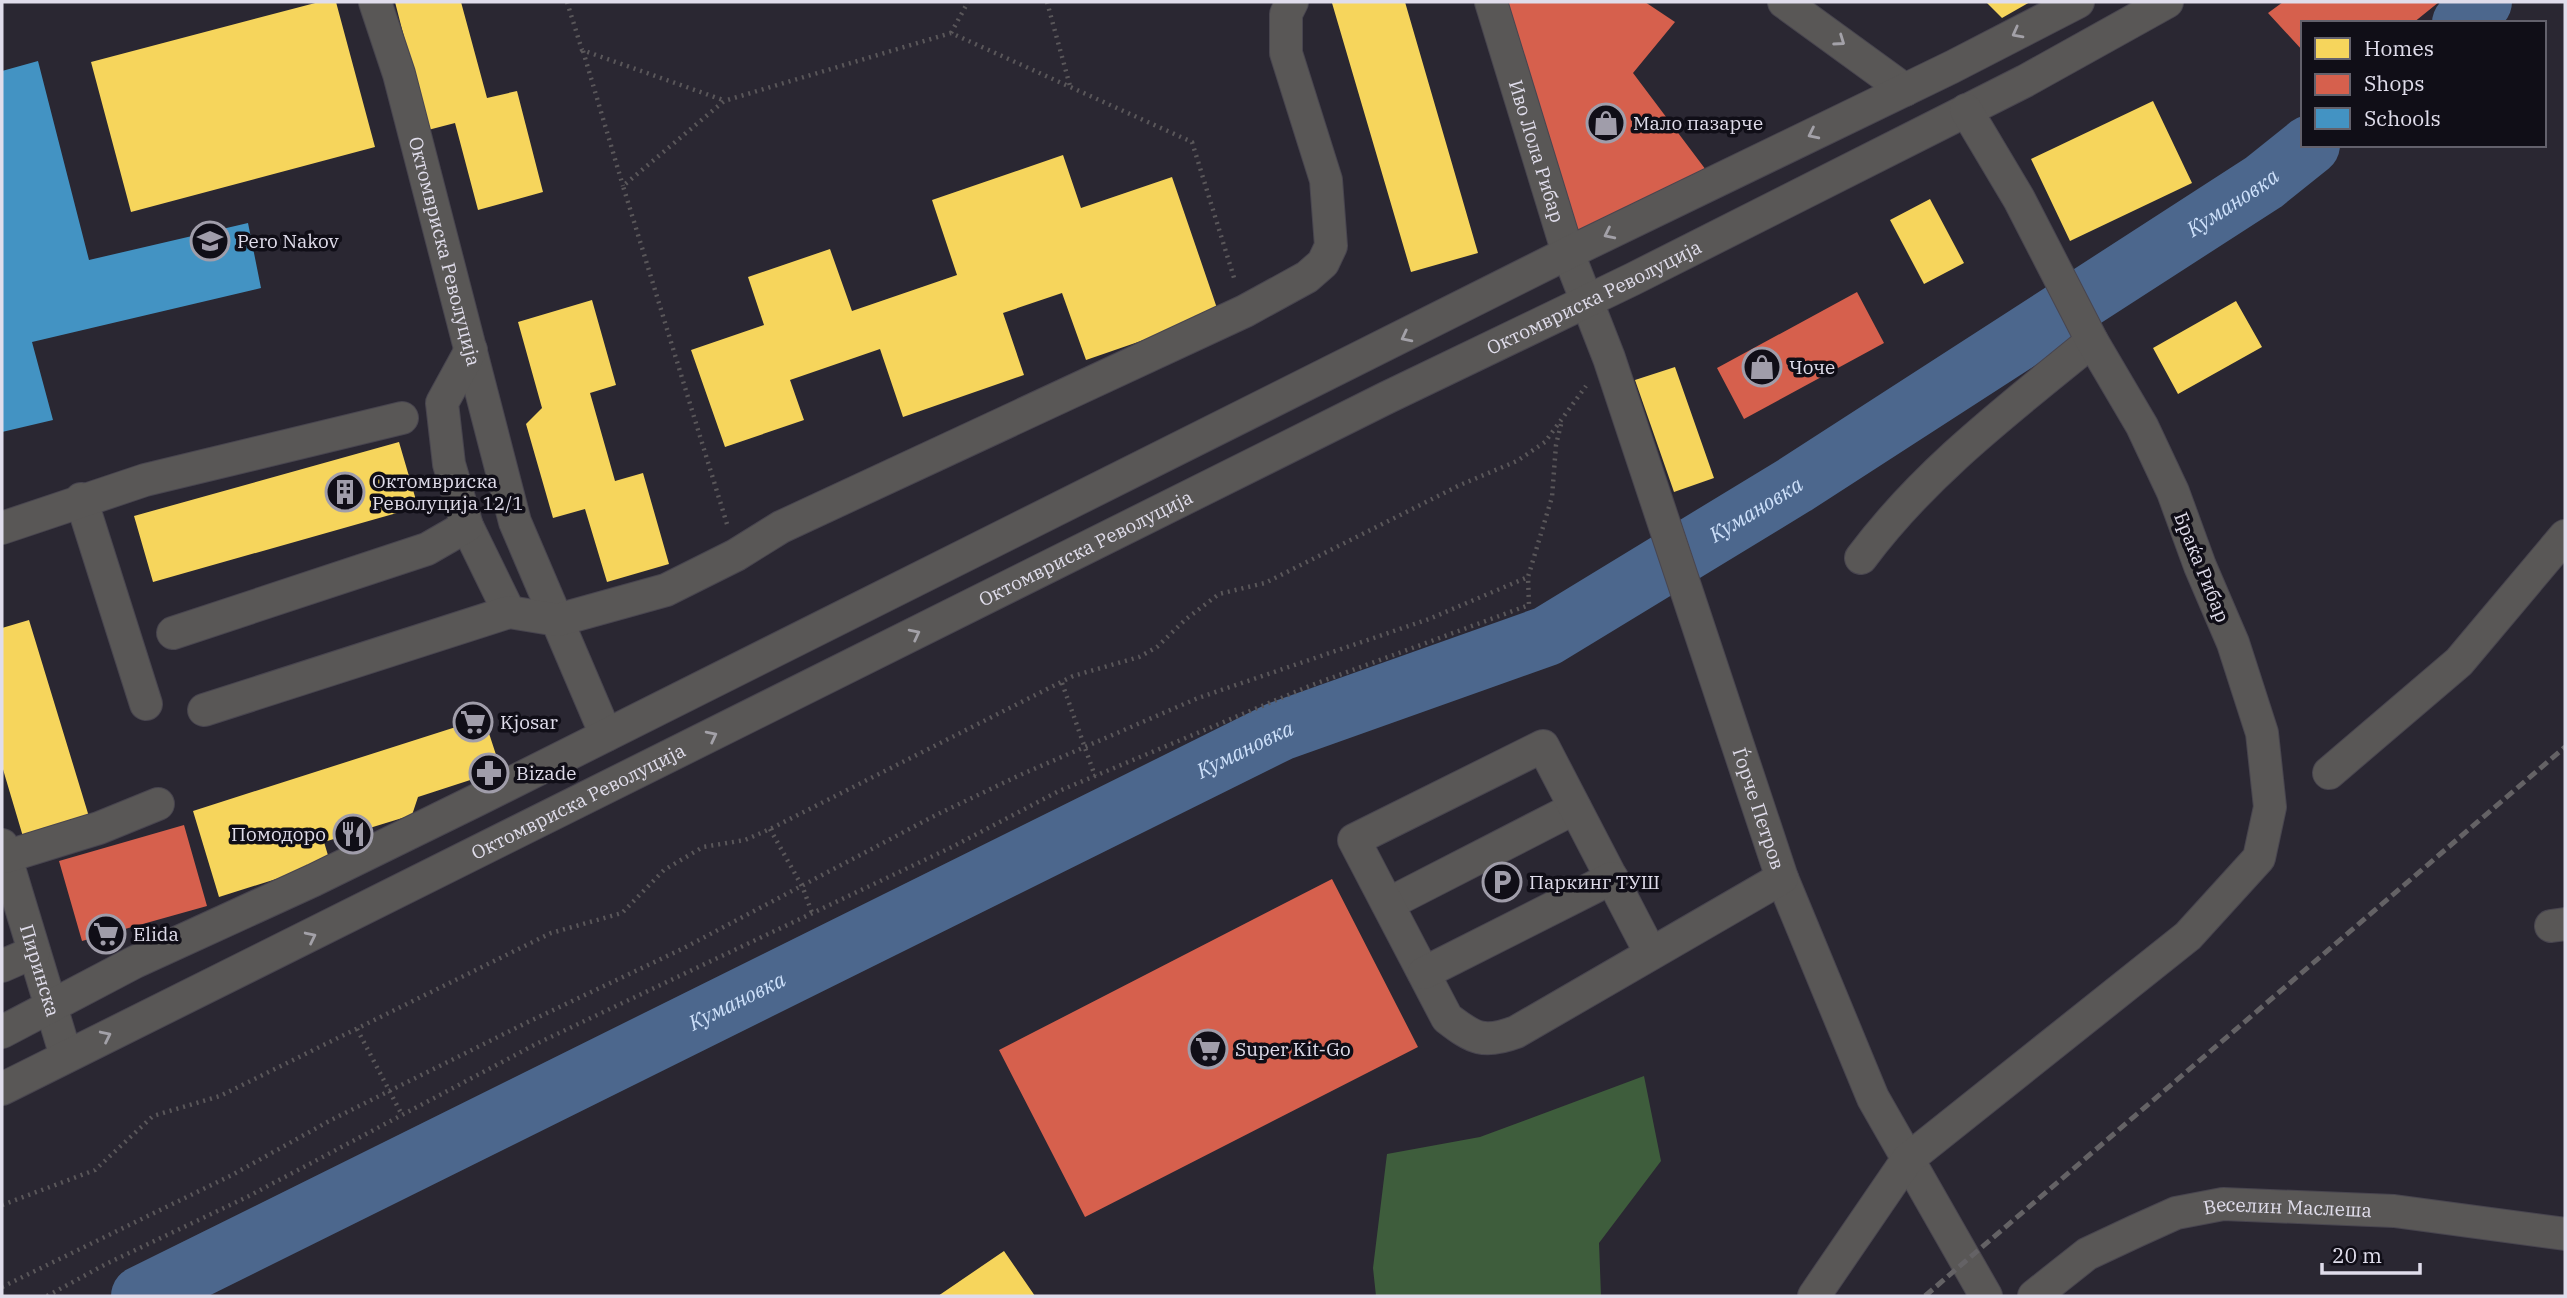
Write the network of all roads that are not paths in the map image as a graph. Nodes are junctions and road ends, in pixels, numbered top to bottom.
1 (375, 2) edge
2 (1292, 2) edge
3 (1492, 2) edge
4 (1784, 2) edge
5 (2078, 2) edge
6 (2167, 2) edge
7 (1905, 90) junction
8 (1966, 110) junction
9 (1568, 253) junction
10 (1585, 300) junction
11 (2092, 341) junction
12 (471, 350) junction
13 (402, 418) dead end
14 (81, 499) junction
15 (467, 526) junction
16 (2, 528) edge
17 (2565, 536) edge
18 (1861, 558) dead end
19 (509, 612) junction
20 (558, 620) junction
21 (173, 633) dead end
22 (146, 704) dead end
23 (204, 710) dead end
24 (606, 735) junction
25 (2329, 774) dead end
26 (158, 804) dead end
27 (1575, 808) junction
28 (4, 851) edge
29 (1612, 878) junction
30 (1782, 878) junction
31 (1388, 904) junction
32 (1650, 952) junction
33 (34, 953) junction
34 (2, 966) edge
35 (1424, 973) junction
36 (51, 1007) junction
37 (2, 1032) edge
38 (66, 1056) junction
39 (2, 1089) edge
40 (1907, 1160) junction
41 (2565, 1234) edge
42 (1814, 1296) edge
43 (1986, 1296) edge
44 (2034, 1296) edge

1 - 12 street, Октомвриска Револуција
2 - 20 street
3 - 9 street, Иво Лола Рибар
4 -> 7 street
5 -> 7 street
6 - 8 street, Октомвриска Револуција
7 -> 9 street
8 - 10 street, Октомвриска Револуција
8 - 11 street, Браќа Рибар
9 - 10 street, Иво Лола Рибар
9 -> 24 street
10 - 30 street, Ѓорче Петров
38 -> 10 street, Октомвриска Револуција
11 - 18 street
11 - 40 street, Браќа Рибар
12 - 15 street
12 - 20 street, Октомвриска Револуција
13 - 14 street
14 - 16 street
14 - 22 street
15 - 19 street
15 - 21 street
17 - 25 street
19 - 20 street
19 - 23 street
20 - 24 street, Октомвриска Револуција
24 - 36 street
26 - 28 street
27 - 29 street
27 - 31 street
27 - 31 street
28 - 33 street, Пиринска
29 - 32 street
29 - 35 street
30 - 32 street
30 - 40 street, Ѓорче Петров
31 - 35 street
32 - 35 street
33 - 34 street
33 - 36 street, Пиринска
36 - 37 street
36 - 38 street, Пиринска
38 - 39 street, Октомвриска Револуција
40 - 42 street, Браќа Рибар
40 - 43 street, Ѓорче Петров
41 - 44 street, Веселин Маслеша

